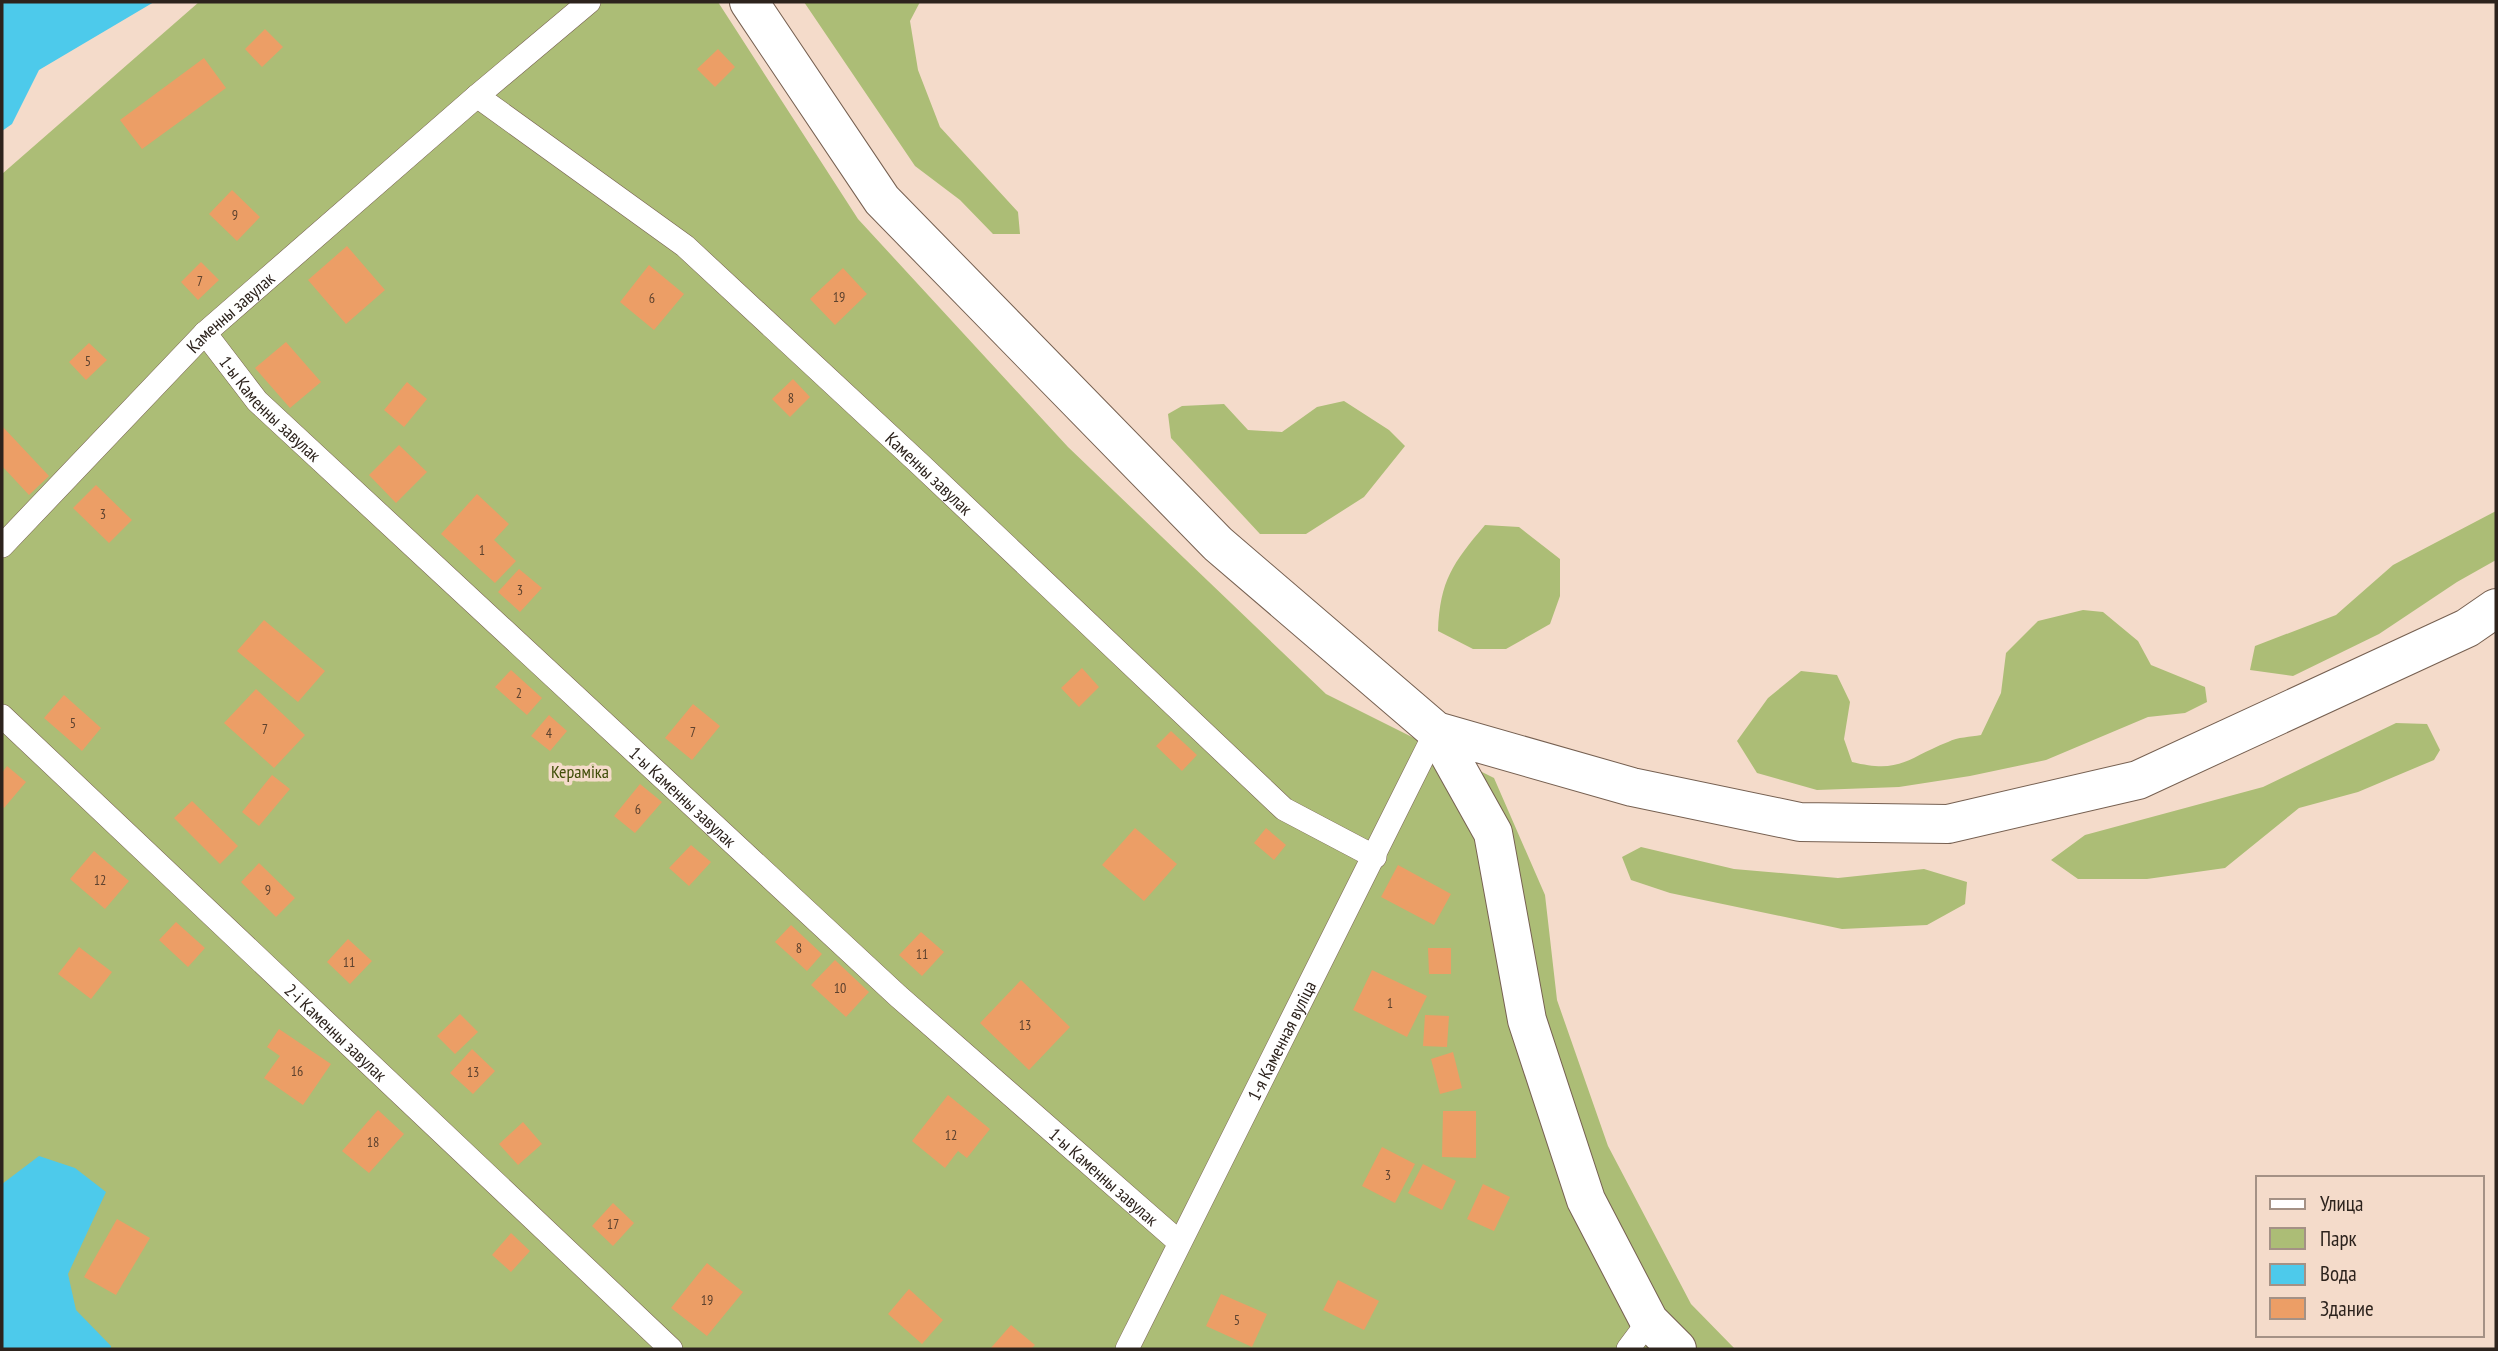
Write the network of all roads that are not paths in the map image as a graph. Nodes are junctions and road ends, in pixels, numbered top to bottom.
1 (589, 2) edge
2 (750, 2) edge
3 (477, 96) junction
4 (205, 333) junction
5 (2, 546) edge
6 (2496, 608) edge
7 (2, 716) edge
8 (1436, 731) junction
9 (1374, 857) junction
10 (1179, 1242) junction
11 (1638, 1335) edge
12 (671, 1349) edge
13 (1127, 1349) edge
14 (1676, 1349) edge

1 - 3 lane, Каменны завулак
2 - 8 street
3 - 4 lane, Каменны завулак
3 - 9 lane, Каменны завулак
4 - 5 lane, Каменны завулак
4 - 10 lane, 1-ы Каменны завулак
6 - 8 street
7 - 12 lane, 2-і Каменны завулак
8 - 9 lane, 1-я Каменная вуліца
8 - 11 street
9 - 10 lane, 1-я Каменная вуліца
10 - 13 lane, 1-я Каменная вуліца
11 - 14 street

